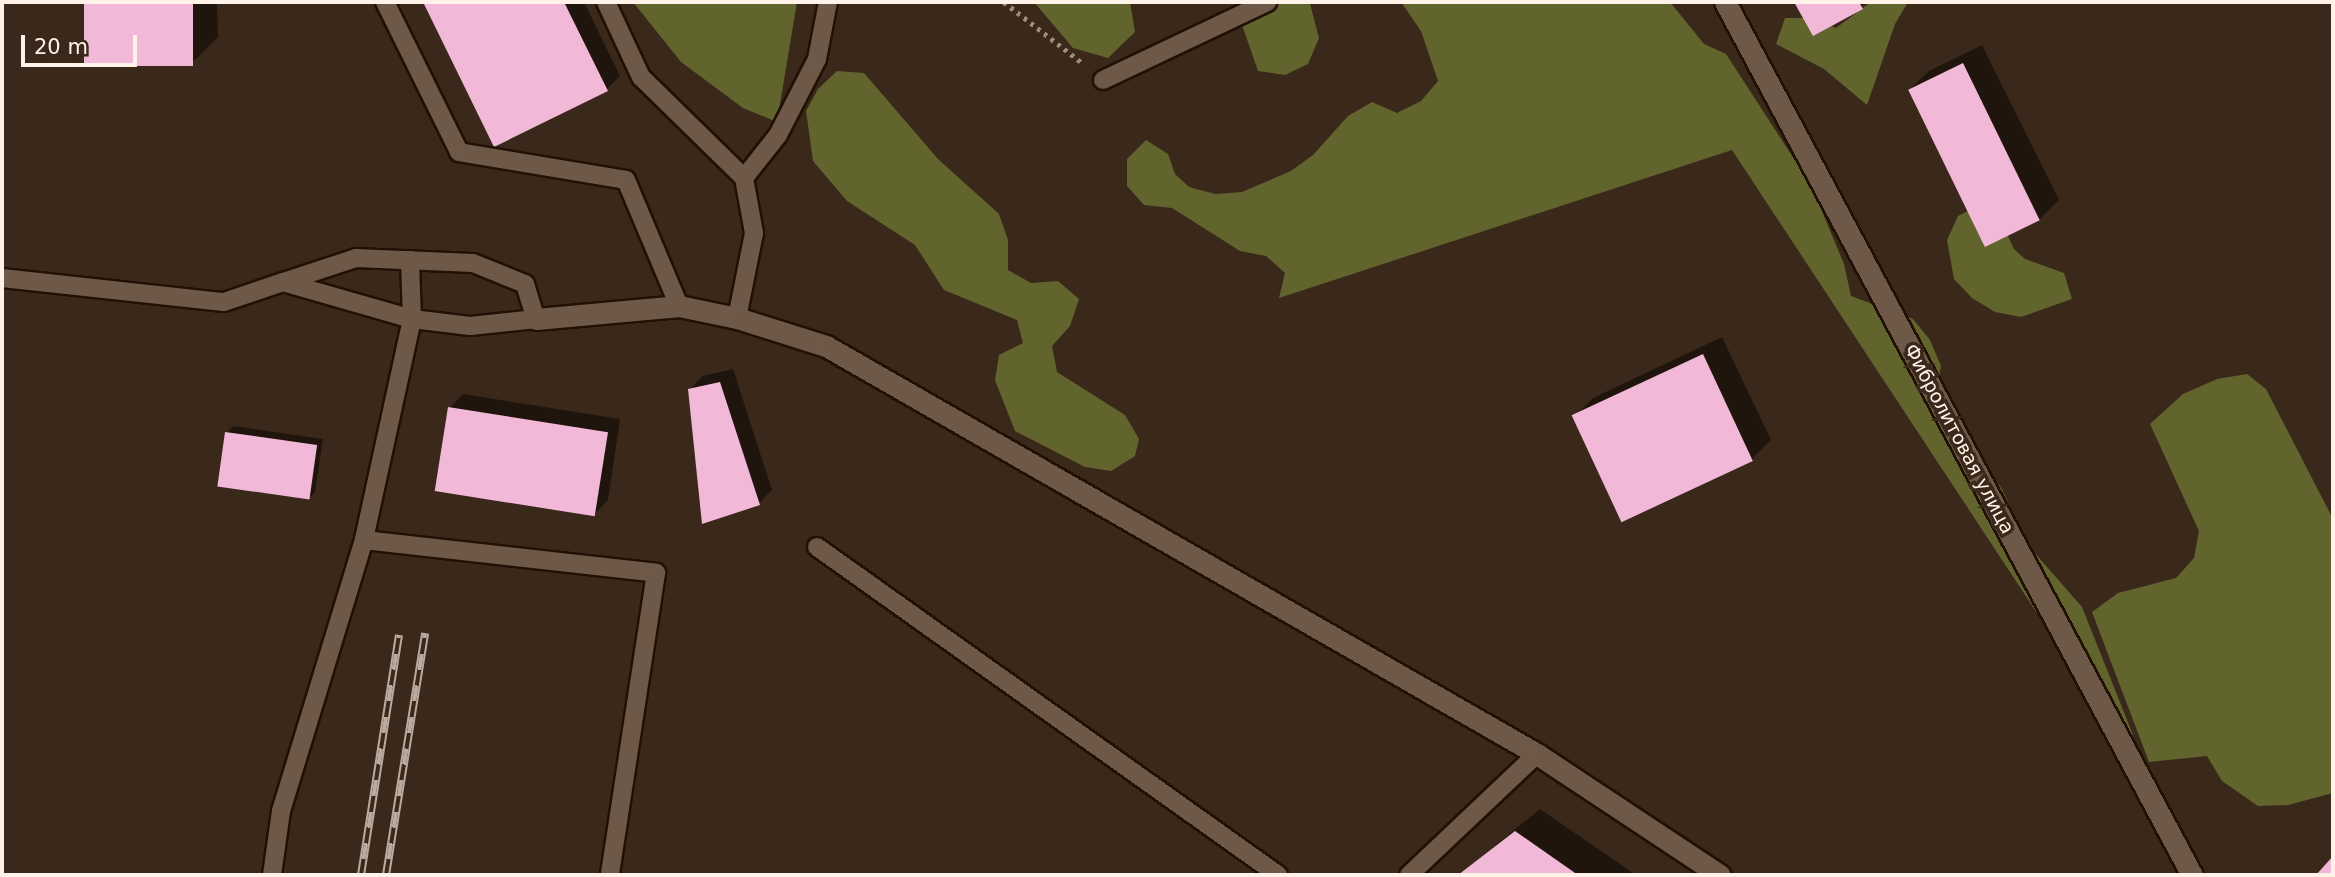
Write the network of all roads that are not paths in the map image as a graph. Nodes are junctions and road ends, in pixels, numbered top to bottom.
1 (385, 2) edge
2 (606, 2) edge
3 (828, 2) edge
4 (1267, 2) edge
5 (1725, 2) edge
6 (1103, 80) road end
7 (744, 178) junction
8 (410, 260) junction
9 (2, 278) edge
10 (283, 282) junction
11 (678, 306) junction
12 (737, 318) junction
13 (412, 319) junction
14 (536, 319) junction
15 (364, 540) junction
16 (817, 547) dead end
17 (1537, 754) junction
18 (272, 875) edge
19 (610, 875) edge
20 (1278, 875) edge
21 (1409, 875) edge
22 (1720, 875) edge
23 (2192, 875) edge

1 - 11 lane
2 - 7 lane
3 - 7 lane
4 - 6 lane
5 - 23 street, Фибролитовая улица
7 - 12 lane
8 - 10 lane
8 - 13 lane
8 - 14 lane
9 - 10 lane
10 - 13 lane
11 - 12 street
11 - 14 street
12 - 17 street
13 - 14 lane
13 - 15 lane
15 - 18 lane
15 - 19 lane
16 - 20 lane
17 - 21 lane
17 - 22 street

